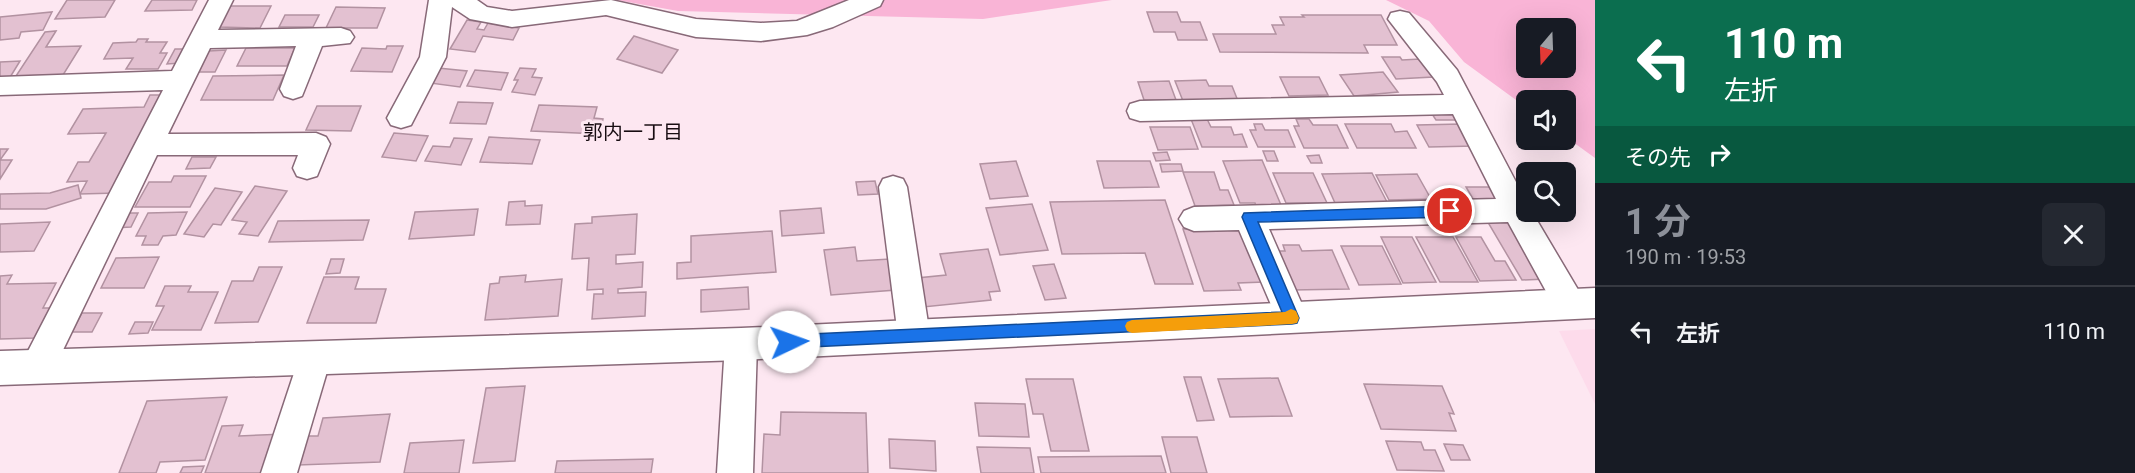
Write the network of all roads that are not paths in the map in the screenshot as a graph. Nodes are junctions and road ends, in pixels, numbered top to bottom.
1 (222, 0) edge
2 (441, 0) edge
3 (459, 0) edge
4 (871, 0) edge
5 (1400, 19) dead end
6 (341, 37) dead end
7 (312, 38) junction
8 (203, 39) junction
9 (182, 80) junction
10 (0, 86) edge
11 (293, 89) dead end
12 (1463, 104) junction
13 (1140, 111) dead end
14 (401, 118) dead end
15 (149, 145) junction
16 (308, 168) dead end
17 (893, 187) dead end
18 (1516, 210) joint
19 (1249, 217) junction
20 (1194, 219) dead end
21 (1525, 222) edge
22 (1582, 303) edge
23 (1292, 318) junction
24 (914, 336) junction
25 (741, 344) junction
26 (315, 358) junction
27 (38, 366) junction
28 (0, 368) edge
29 (279, 473) edge
30 (735, 473) edge

1 - 8 street
2 - 14 street
3 - 4 street
5 - 12 street
6 - 7 street
7 - 8 street
7 - 11 street
8 - 9 street
9 - 10 street
9 - 15 street
12 - 13 street
12 - 18 street
15 - 16 street
15 - 27 street
17 - 24 street
18 - 19 street
19 - 20 street
19 - 23 street
21 - 22 street
22 - 23 street
23 - 24 street
24 - 25 street
25 - 26 street
25 - 30 street
26 - 27 street
26 - 29 street
27 - 28 street

